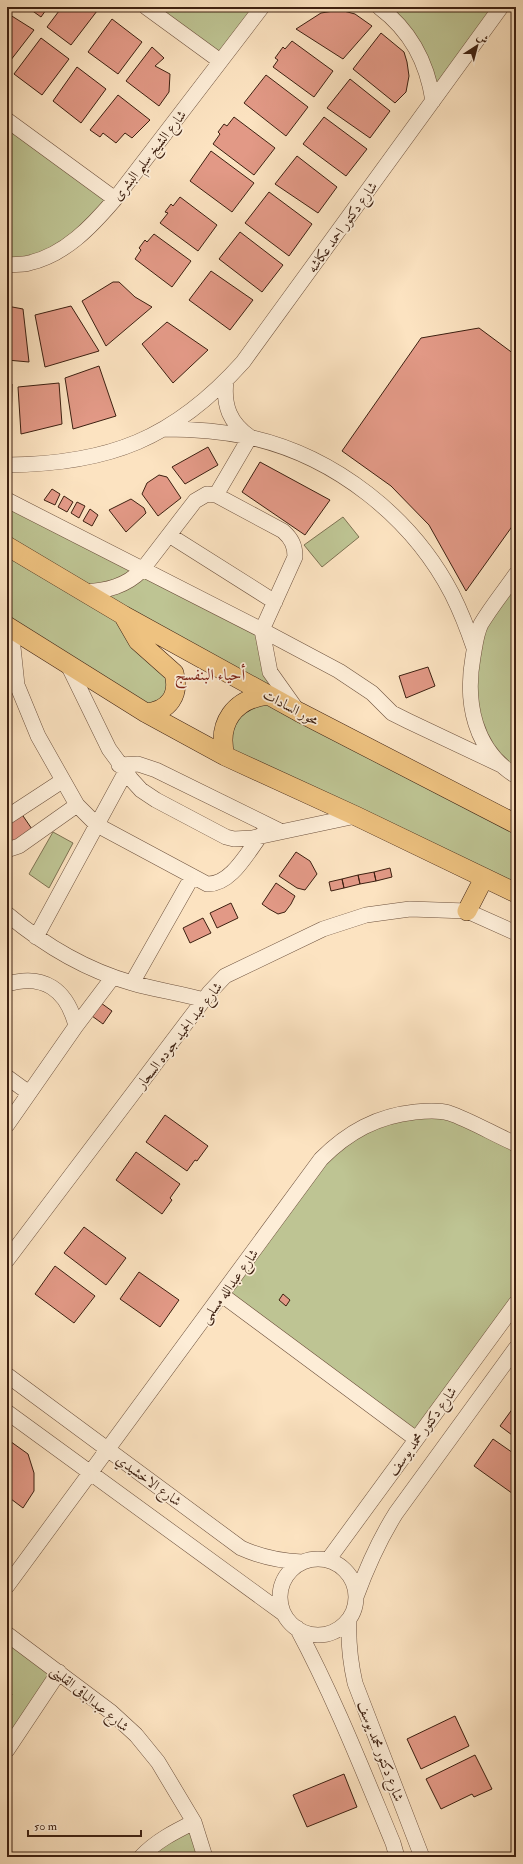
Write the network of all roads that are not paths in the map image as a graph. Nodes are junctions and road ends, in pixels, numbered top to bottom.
1 (146, 7) edge
2 (262, 7) edge
3 (379, 7) edge
4 (502, 7) edge
5 (220, 62) junction
6 (433, 101) junction
7 (7, 120) edge
8 (116, 199) junction
9 (7, 265) edge
10 (226, 381) junction
11 (164, 429) junction
12 (250, 437) junction
13 (7, 465) edge
14 (216, 495) junction
15 (7, 500) edge
16 (169, 535) junction
17 (7, 546) edge
18 (142, 570) junction
19 (516, 574) edge
20 (84, 592) junction
21 (275, 602) junction
22 (123, 615) junction
23 (9, 627) edge
24 (262, 630) junction
25 (474, 648) junction
26 (68, 665) junction
27 (268, 695) junction
28 (299, 712) junction
29 (146, 713) junction
30 (225, 756) junction
31 (501, 765) junction
32 (122, 769) junction
33 (516, 776) edge
34 (62, 781) junction
35 (77, 805) junction
36 (356, 816) junction
37 (7, 817) edge
38 (516, 824) edge
39 (97, 825) junction
40 (280, 832) junction
41 (261, 835) junction
42 (7, 850) edge
43 (192, 877) junction
44 (484, 878) junction
45 (516, 894) edge
46 (467, 911) junction
47 (7, 914) edge
48 (516, 933) edge
49 (36, 937) junction
50 (113, 977) junction
51 (132, 983) junction
52 (7, 984) edge
53 (204, 1000) junction
54 (76, 1026) junction
55 (7, 1077) edge
56 (29, 1093) junction
57 (7, 1125) edge
58 (516, 1144) edge
59 (7, 1260) edge
60 (222, 1295) junction
61 (516, 1303) edge
62 (516, 1348) edge
63 (7, 1375) edge
64 (7, 1412) edge
65 (416, 1439) junction
66 (108, 1450) junction
67 (90, 1473) junction
68 (328, 1560) junction
69 (302, 1562) junction
70 (7, 1586) edge
71 (356, 1597) junction
72 (284, 1614) junction
73 (349, 1619) junction
74 (297, 1628) junction
75 (7, 1634) edge
76 (59, 1672) junction
77 (7, 1750) edge
78 (194, 1822) junction
79 (140, 1857) edge
80 (205, 1857) edge
81 (397, 1857) edge
82 (422, 1857) edge

1 - 5 street
2 - 5 street, شارع الشيخ سليم البشرى
3 - 6 street
4 - 6 street, شارع دكتور احمد عكاشه
5 - 8 street, شارع الشيخ سليم البشرى
6 - 10 street, شارع دكتور احمد عكاشه
7 - 8 street
8 - 9 street, شارع الشيخ سليم البشرى
10 - 11 street, شارع دكتور احمد عكاشه
10 - 12 street
11 - 12 street
11 - 13 street, شارع دكتور احمد عكاشه
12 - 14 street
12 - 25 street
14 - 16 street
14 - 21 street
15 - 18 street
16 - 18 street
16 - 21 street
17 - 20 main road, محور السادات
18 - 20 street
18 - 24 street
19 - 25 street
20 - 22 main road, محور السادات
21 - 24 street
22 - 27 main road, محور السادات
22 - 29 main road
23 - 26 main road
23 - 34 street
24 - 28 street
24 - 31 street
25 - 31 street
26 - 29 main road
26 - 32 street
27 - 28 main road, محور السادات
27 - 30 main road
28 - 38 main road, محور السادات
29 - 30 main road
30 - 36 main road
31 - 33 street
32 - 39 street
32 - 40 street
32 - 41 street
34 - 35 street
34 - 37 street
35 - 39 street
35 - 42 street
36 - 40 street
36 - 44 main road
39 - 43 street
39 - 49 street
40 - 41 street
41 - 43 street
43 - 51 street
44 - 45 main road
44 - 46 main road
46 - 48 street
46 - 53 street, شارع عبد الحميد جوده السحار
47 - 49 street
49 - 50 street
50 - 51 street
50 - 54 street
51 - 53 street
52 - 54 street
53 - 59 street, شارع عبد الحميد جوده السحار
54 - 56 street
55 - 56 street
56 - 57 street
58 - 60 street, شارع عبدالله مسلمى
60 - 65 street
60 - 66 street, شارع عبدالله مسلمى
61 - 65 street, شارع دكتور محمد يوسف
62 - 71 street, شارع دكتور محمد يوسف
63 - 66 street, شارع الاخشيدي
64 - 67 street, شارع الاخشيدي
65 - 68 street, شارع دكتور محمد يوسف
66 - 67 street, شارع عبدالله مسلمى
66 - 69 street, شارع الاخشيدي
67 - 70 street, شارع عبدالله مسلمى
67 - 72 street, شارع الاخشيدي
68 - 69 street
68 - 71 street
69 - 72 street
71 - 73 street
72 - 74 street
73 - 74 street
73 - 82 street, شارع دكتور محمد يوسف
74 - 81 street, شارع دكتور محمد يوسف
75 - 76 street, شارع عبدالباقى القلينى
76 - 77 street
76 - 78 street, شارع عبدالباقى القلينى
78 - 79 street
78 - 80 street, شارع عبدالباقى القلينى

